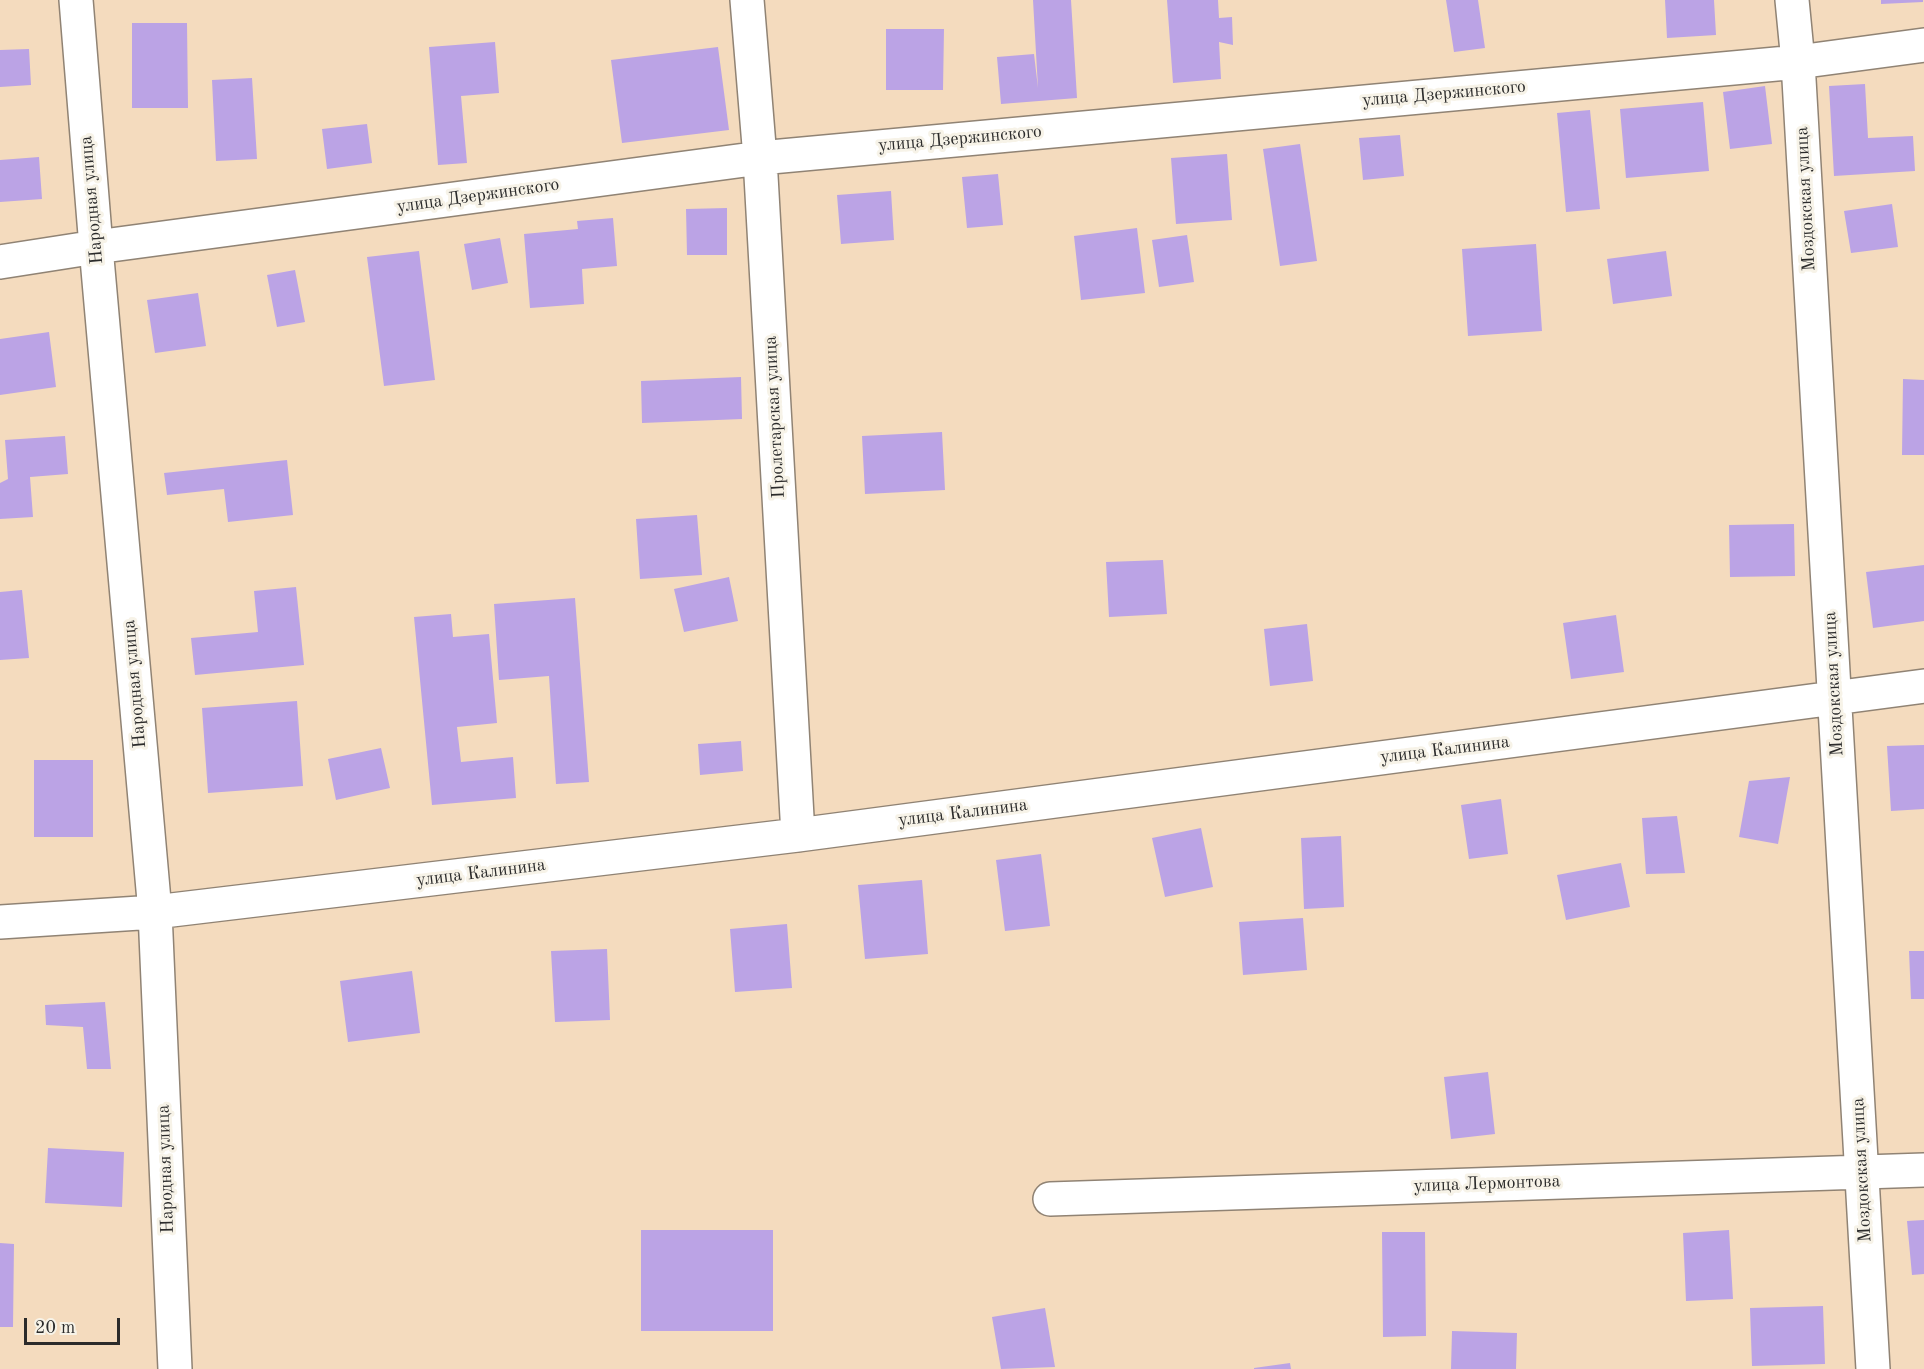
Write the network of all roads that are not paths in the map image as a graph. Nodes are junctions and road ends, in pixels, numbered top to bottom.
1 (76, 0) edge
2 (747, 0) edge
3 (1792, 0) edge
4 (1924, 45) edge
5 (1798, 62) junction
6 (760, 158) junction
7 (96, 247) junction
8 (0, 262) edge
9 (1924, 686) edge
10 (1834, 699) junction
11 (798, 835) junction
12 (155, 912) junction
13 (0, 922) edge
14 (1924, 1170) edge
15 (1862, 1171) junction
16 (1050, 1199) dead end
17 (175, 1369) edge
18 (1873, 1369) edge

1 - 7 street, Народная улица
2 - 6 street, Пролетарская улица
3 - 5 street, Моздокская улица
4 - 5 street, улица Дзержинского
5 - 6 street, улица Дзержинского
5 - 10 street, Моздокская улица
6 - 7 street, улица Дзержинского
6 - 11 street, Пролетарская улица
7 - 8 street, улица Дзержинского
7 - 12 street, Народная улица
9 - 10 street, улица Калинина
10 - 11 street, улица Калинина
10 - 15 street, Моздокская улица
11 - 12 street, улица Калинина
12 - 13 street, улица Калинина
12 - 17 street, Народная улица
14 - 15 street, улица Лермонтова
15 - 16 street, улица Лермонтова
15 - 18 street, Моздокская улица

